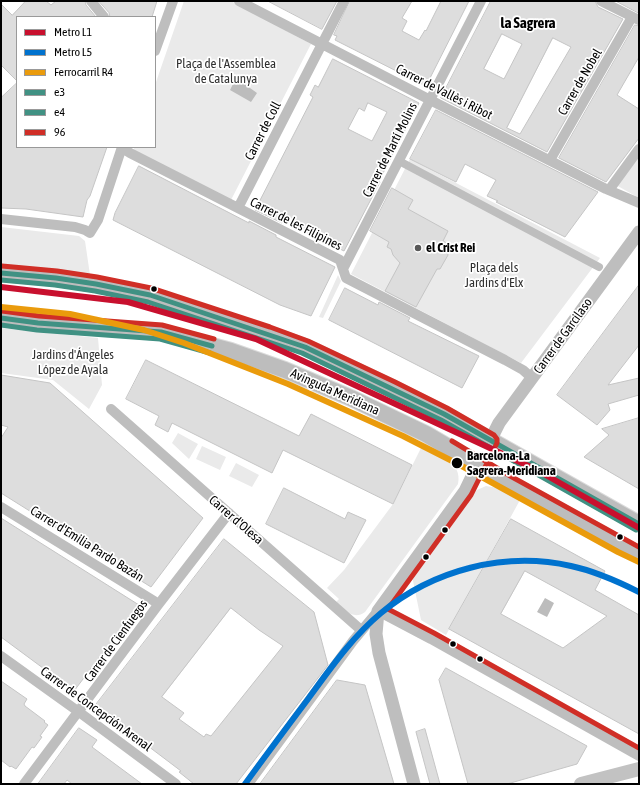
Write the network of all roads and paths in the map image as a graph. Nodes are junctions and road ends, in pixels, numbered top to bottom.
1 (91, 1) edge
2 (172, 1) edge
3 (239, 1) edge
4 (344, 1) edge
5 (481, 1) edge
6 (602, 1) edge
7 (103, 16) edge
8 (636, 18) edge
9 (322, 43) junction
10 (156, 48) edge
11 (430, 100) junction
12 (122, 148) edge
13 (123, 148) edge
14 (639, 148) edge
15 (550, 160) junction
16 (399, 161) junction
17 (609, 190) junction
18 (639, 203) edge
19 (238, 208) junction
20 (1, 219) edge
21 (638, 236) edge
22 (344, 267) junction
23 (599, 267) dead end
24 (1, 273) edge
25 (1, 318) edge
26 (532, 378) junction
27 (111, 409) dead end
28 (490, 441) junction
29 (478, 464) junction
30 (1, 507) edge
31 (229, 513) junction
32 (639, 524) edge
33 (639, 554) edge
34 (158, 605) junction
35 (378, 611) junction
36 (361, 630) junction
37 (1, 656) edge
38 (79, 712) junction
39 (639, 756) edge
40 (639, 769) edge
41 (24, 784) edge
42 (176, 784) edge
43 (248, 784) edge
44 (414, 784) edge
45 (581, 784) edge

1 - 7 street
2 - 10 street
3 - 9 street, Carrer de Vallès i Ribot
4 - 9 street, Carrer de Coll
5 - 11 street, Carrer de Martí Molins
6 - 8 street
8 - 15 street, Carrer de Nobel
9 - 11 street, Carrer de Vallès i Ribot
9 - 19 street, Carrer de Coll
11 - 15 street, Carrer de Vallès i Ribot
11 - 16 street, Carrer de Martí Molins
12 - 20 street
13 - 19 street, Carrer de les Filipines
14 - 17 street
15 - 17 street, Carrer de Vallès i Ribot
16 - 22 street, Carrer de Martí Molins
16 - 23 street
17 - 18 street, Carrer de Vallès i Ribot
19 - 22 street, Carrer de les Filipines
21 - 26 street, Carrer de Garcilaso
22 - 26 street, Carrer de les Filipines
24 - 28 main road, Avinguda Meridiana
25 - 29 main road, Avinguda Meridiana
26 - 28 street, Carrer de Garcilaso
27 - 31 street, Carrer d'Olesa
28 - 29 main road
28 - 32 main road, Avinguda Meridiana
29 - 33 main road, Avinguda Meridiana
29 - 35 street
30 - 34 street, Carrer d'Emilia Pardo Bazán
31 - 34 street, Carrer de Cienfuegos
31 - 36 street, Carrer d'Olesa
34 - 38 street, Carrer de Cienfuegos
35 - 36 street
35 - 39 street
35 - 44 street
36 - 43 street
37 - 38 street, Carrer de Concepción Arenal
38 - 41 street, Carrer de Cienfuegos
38 - 42 street, Carrer de Concepción Arenal
40 - 45 main road

